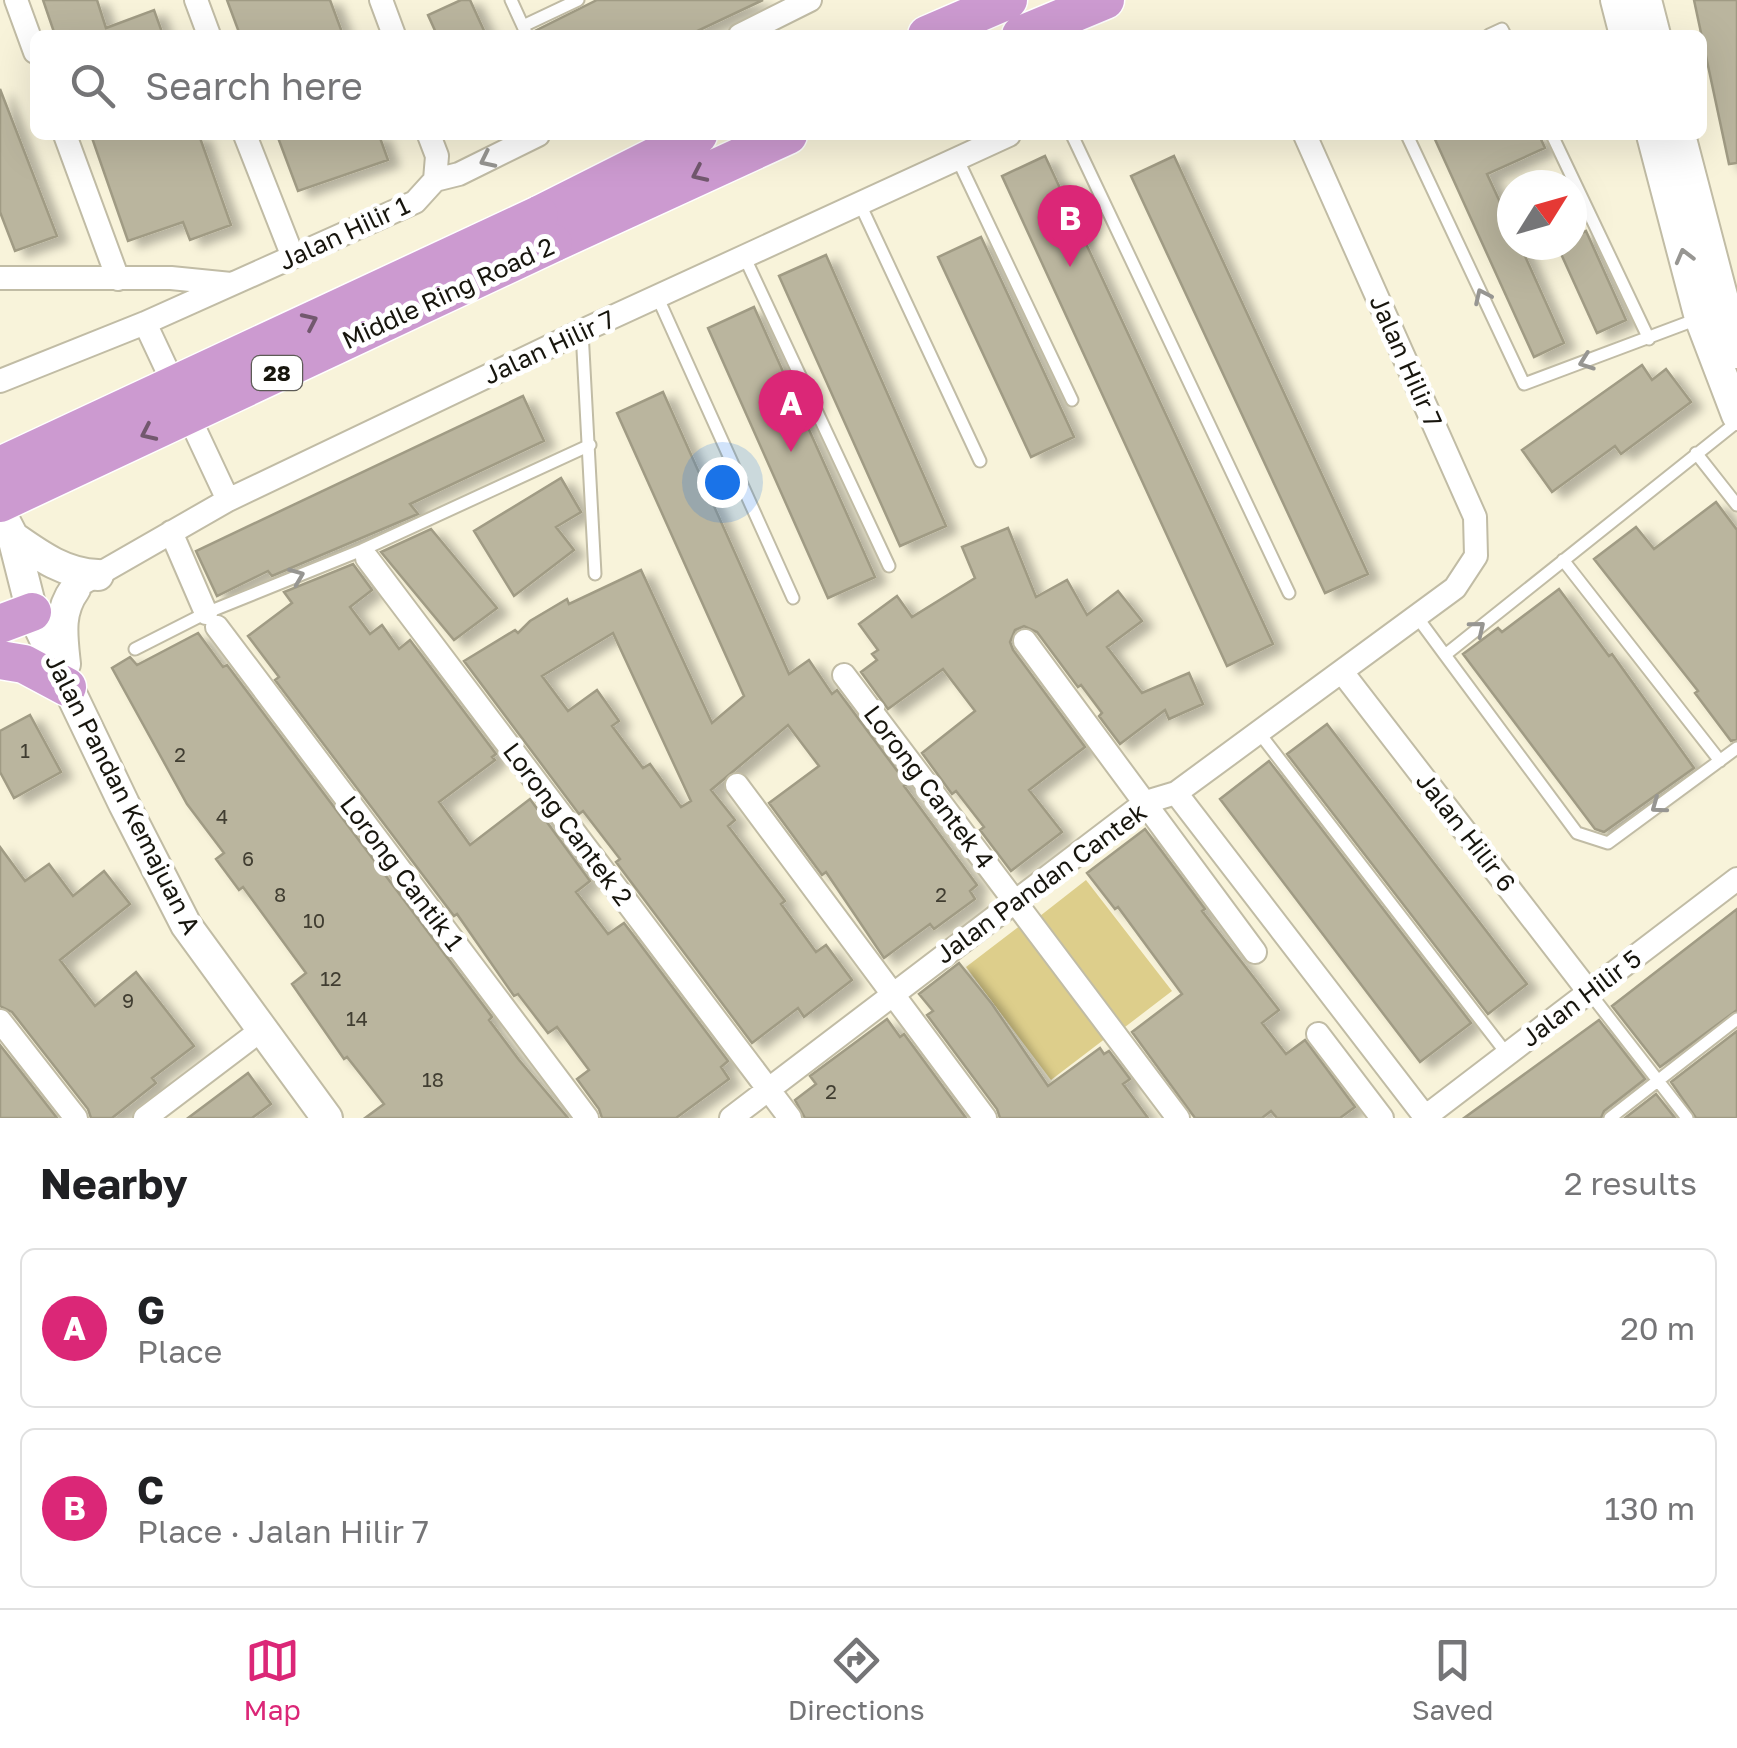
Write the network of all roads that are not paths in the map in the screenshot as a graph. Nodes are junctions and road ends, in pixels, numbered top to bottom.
1 (16, 0) edge
2 (196, 0) edge
3 (381, 0) edge
4 (511, 0) edge
5 (578, 0) edge
6 (810, 0) edge
7 (1008, 0) edge
8 (1104, 0) edge
9 (1616, 0) edge
10 (1646, 0) edge
11 (0, 5) edge
12 (207, 30) edge
13 (392, 30) edge
14 (525, 30) edge
15 (527, 30) edge
16 (750, 30) edge
17 (939, 30) edge
18 (1033, 30) edge
19 (1624, 30) edge
20 (1653, 30) edge
21 (30, 38) edge
22 (68, 140) edge
23 (247, 140) edge
24 (431, 140) edge
25 (528, 140) edge
26 (690, 140) edge
27 (775, 140) edge
28 (997, 140) edge
29 (1074, 140) edge
30 (1308, 140) edge
31 (1409, 140) edge
32 (1554, 140) edge
33 (1654, 140) edge
34 (1681, 140) edge
35 (957, 158) junction
36 (435, 180) junction
37 (859, 202) junction
38 (546, 229) junction
39 (744, 256) junction
40 (293, 257) junction
41 (0, 278) edge
42 (118, 279) junction
43 (232, 284) junction
44 (657, 296) junction
45 (1721, 311) edge
46 (145, 323) junction
47 (582, 330) junction
48 (1649, 339) junction
49 (1737, 354) edge
50 (0, 381) edge
51 (1072, 400) dead end
52 (1737, 418) edge
53 (590, 445) junction
54 (1696, 452) junction
55 (980, 460) dead end
56 (0, 466) edge
57 (228, 500) junction
58 (1737, 506) edge
59 (4, 518) edge
60 (171, 532) junction
61 (367, 558) dead end
62 (1563, 560) junction
63 (889, 566) dead end
64 (595, 574) dead end
65 (0, 577) edge
66 (86, 582) junction
67 (1455, 588) joint
68 (1289, 593) dead end
69 (793, 598) dead end
70 (1417, 617) junction
71 (16, 618) edge
72 (212, 620) junction
73 (1025, 641) dead end
74 (134, 649) dead end
75 (1444, 654) junction
76 (0, 660) edge
77 (1342, 672) junction
78 (844, 675) dead end
79 (67, 686) junction
80 (1260, 734) junction
81 (1737, 748) edge
82 (1720, 761) junction
83 (737, 784) dead end
84 (1176, 794) junction
85 (1146, 802) junction
86 (1737, 880) edge
87 (1014, 900) junction
88 (1255, 952) dead end
89 (1589, 992) junction
90 (892, 994) junction
91 (1737, 1018) edge
92 (0, 1021) edge
93 (260, 1030) junction
94 (1318, 1034) dead end
95 (1507, 1054) junction
96 (1658, 1080) junction
97 (769, 1090) junction
98 (76, 1118) edge
99 (145, 1118) edge
100 (327, 1118) edge
101 (586, 1118) edge
102 (731, 1118) edge
103 (790, 1118) edge
104 (985, 1118) edge
105 (1178, 1118) edge
106 (1382, 1118) edge
107 (1426, 1118) edge
108 (1610, 1118) edge
109 (1688, 1118) edge

1 - 11 lane
1 - 21 street
2 - 12 street
3 - 13 street
4 - 14 lane
5 - 15 lane
6 - 16 street
7 - 17 highway
8 - 18 highway
9 - 19 street
10 - 20 street
22 - 42 street
23 - 40 street
24 - 36 street
25 -> 36 street, Jalan Hilir 1
26 - 38 highway, Middle Ring Road 2 / 28
27 -> 38 highway, Middle Ring Road 2 / 28
28 - 35 street, Jalan Hilir 7
29 - 68 lane
30 - 67 street, Jalan Hilir 7
48 -> 31 lane
32 - 48 lane
45 -> 33 street
34 - 45 street
35 - 37 street, Jalan Hilir 7
35 - 51 lane
36 - 40 street, Jalan Hilir 1
37 - 39 street, Jalan Hilir 7
37 - 55 lane
56 -> 38 highway, Middle Ring Road 2 / 28, bridge
38 -> 59 highway, Middle Ring Road 2 / 28, bridge
39 - 44 street, Jalan Hilir 7
39 - 63 lane
40 - 43 street, Jalan Hilir 1
41 - 42 street
42 - 43 street
43 - 46 street, Jalan Hilir 1
44 - 47 street, Jalan Hilir 7
44 - 69 lane
45 - 48 lane
45 - 49 street
45 - 52 street
46 - 50 street, Jalan Hilir 1
46 - 57 street
47 - 53 lane
47 - 57 street, Jalan Hilir 7
52 - 54 lane
53 - 64 lane
72 -> 53 lane
54 - 58 lane
54 - 62 lane
57 - 60 street, Jalan Hilir 7
59 - 66 street
59 - 71 street, Jalan Pandan Kemajuan A
60 - 66 street, Jalan Hilir 7
60 - 72 street, Lorong Cantik 1
61 - 97 street, Lorong Cantek 2
75 -> 62 lane
62 - 82 lane
65 - 71 street, Jalan Pandan Kemajuan A
66 - 71 street, Jalan Hilir 7
66 - 79 street
67 - 70 street, Jalan Pandan Cantek
70 - 75 lane
70 - 77 street, Jalan Pandan Cantek
71 - 79 street, Jalan Pandan Kemajuan A
72 - 74 lane
72 - 101 street, Lorong Cantik 1
73 - 85 street
82 -> 75 lane
76 - 79 highway
77 - 80 street, Jalan Pandan Cantek
77 - 89 street, Jalan Hilir 6
78 - 87 street, Lorong Cantek 4
79 - 93 street, Jalan Pandan Kemajuan A
80 - 84 street, Jalan Pandan Cantek
80 - 95 lane
81 - 82 lane
83 - 90 street
84 - 85 street, Jalan Pandan Cantek
84 - 107 street
85 - 87 street, Jalan Pandan Cantek
85 - 88 street
86 - 89 street, Jalan Hilir 5
87 - 90 street, Jalan Pandan Cantek
87 - 105 street, Lorong Cantek 4
89 - 95 street, Jalan Hilir 5
89 - 96 lane
90 - 97 street, Jalan Pandan Cantek
90 - 104 street
91 - 96 lane
92 - 98 street
93 - 99 street
93 - 100 street, Jalan Pandan Kemajuan A
94 - 106 street
95 - 107 street, Jalan Hilir 5
96 - 108 lane
96 - 109 lane
97 - 102 street, Jalan Pandan Cantek
97 - 103 street, Lorong Cantek 2

